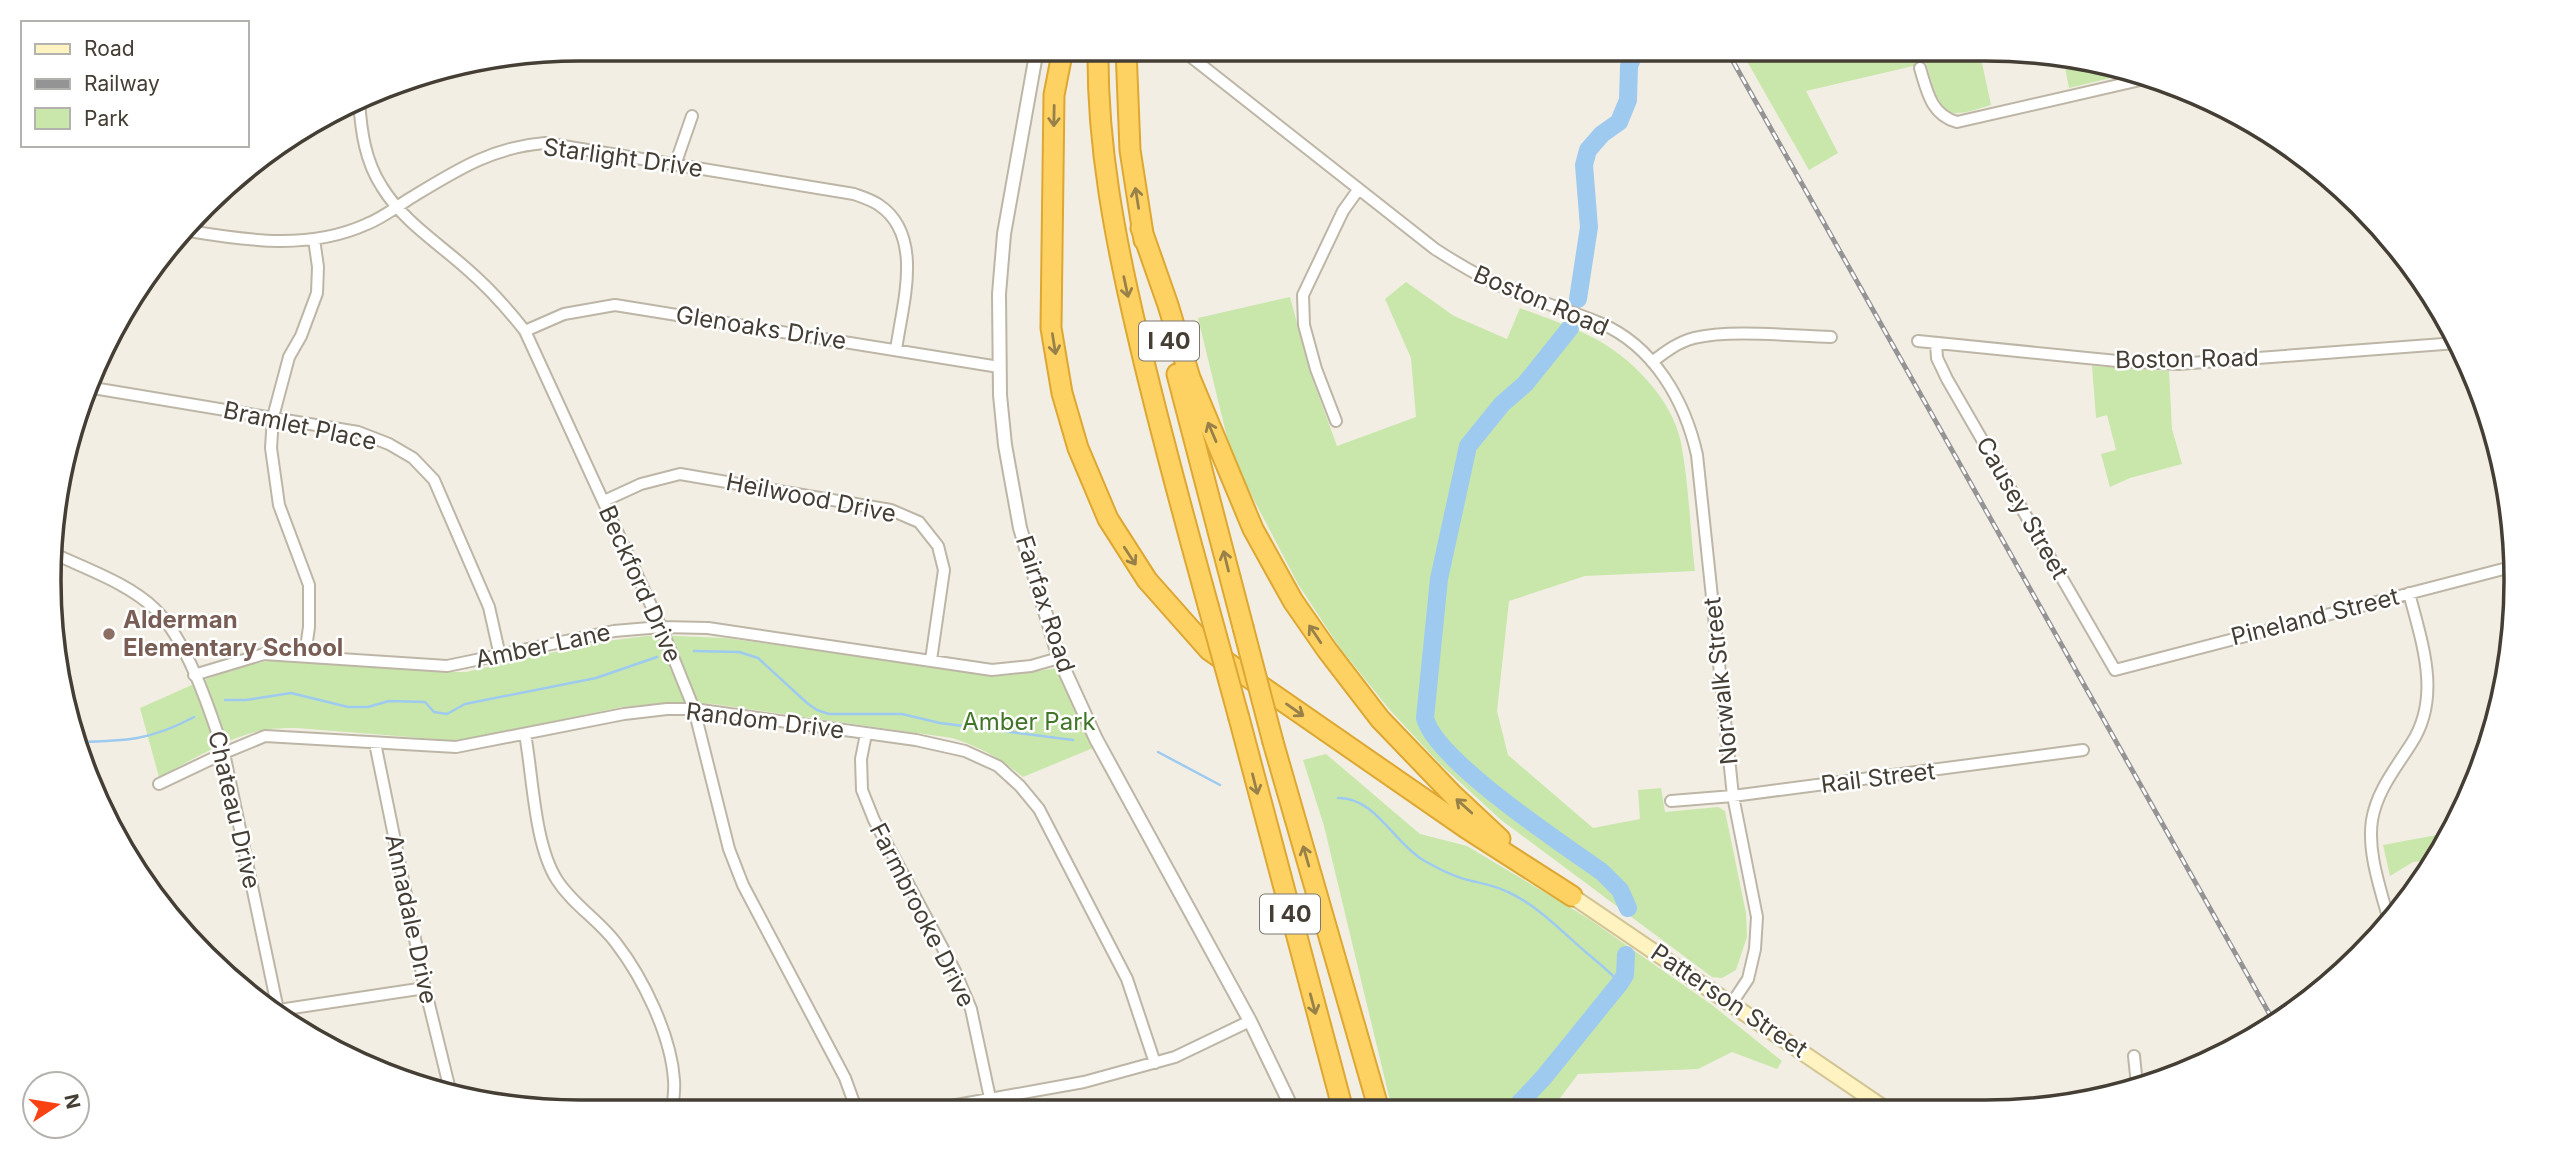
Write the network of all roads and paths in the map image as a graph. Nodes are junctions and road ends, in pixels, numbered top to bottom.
1 (1035, 61) edge
2 (1061, 61) edge
3 (1098, 61) edge
4 (1126, 61) edge
5 (1196, 61) edge
6 (1920, 68) dead end
7 (2130, 82) edge
8 (360, 111) edge
9 (692, 116) dead end
10 (675, 165) junction
11 (1358, 190) junction
12 (396, 207) junction
13 (1141, 228) junction
14 (196, 232) edge
15 (314, 239) junction
16 (525, 331) junction
17 (1831, 337) dead end
18 (1918, 341) dead end
19 (1936, 343) junction
20 (2446, 343) edge
21 (896, 350) junction
22 (1652, 362) junction
23 (999, 367) junction
24 (98, 389) edge
25 (274, 417) junction
26 (1336, 421) dead end
27 (604, 500) junction
28 (62, 557) edge
29 (2504, 569) edge
30 (2409, 593) junction
31 (661, 627) junction
32 (305, 655) junction
33 (500, 656) junction
34 (1059, 658) junction
35 (931, 660) junction
36 (2115, 670) joint
37 (194, 675) junction
38 (694, 709) junction
39 (525, 734) junction
40 (866, 734) junction
41 (374, 743) junction
42 (2083, 750) dead end
43 (224, 753) junction
44 (159, 784) dead end
45 (1734, 796) junction
46 (1671, 801) dead end
47 (1572, 896) junction
48 (2386, 909) edge
49 (425, 988) junction
50 (277, 1001) edge
51 (1732, 1003) junction
52 (287, 1009) edge
53 (1250, 1021) junction
54 (2134, 1056) dead end
55 (1155, 1063) junction
56 (2136, 1077) edge
57 (448, 1083) edge
58 (990, 1098) junction
59 (673, 1100) edge
60 (853, 1100) edge
61 (983, 1100) edge
62 (1288, 1100) edge
63 (1340, 1100) edge
64 (1376, 1100) edge
65 (1872, 1100) edge

1 - 23 street, Fairfax Road
2 -> 47 highway
3 -> 63 highway, I 40, bridge
13 -> 4 highway, I 40
5 - 11 street, Boston Road
6 - 7 street
8 - 12 street, Beckford Drive
9 - 10 street
10 - 12 street, Starlight Drive
10 - 21 street, Starlight Drive
11 - 22 street, Boston Road
11 - 26 street
12 - 15 street, Starlight Drive
12 - 16 street, Beckford Drive
47 -> 13 highway
64 -> 13 highway, I 40, bridge
14 - 15 street, Starlight Drive
15 - 25 street
16 - 21 street, Glenoaks Drive
16 - 27 street, Beckford Drive
17 - 22 street
18 - 19 street, Boston Road
19 - 20 street, Boston Road
19 - 36 street, Causey Street
21 - 23 street, Glenoaks Drive
22 - 45 street, Norwalk Street
23 - 34 street, Fairfax Road
24 - 25 street, Bramlet Place
25 - 32 street
25 - 33 street, Bramlet Place
27 - 31 street, Beckford Drive
27 - 35 street, Heilwood Drive
28 - 37 street, Chateau Drive
29 - 30 street, Pineland Street
30 - 36 street, Pineland Street
30 - 48 street
31 - 33 street, Amber Lane
31 - 35 street, Amber Lane
31 - 38 street, Beckford Drive
32 - 33 street, Amber Lane
32 - 37 street, Amber Lane
34 - 35 street, Amber Lane
34 - 53 street, Fairfax Road
37 - 43 street, Chateau Drive
38 - 39 street, Random Drive
38 - 40 street, Random Drive
38 - 60 street, Beckford Drive
39 - 41 street, Random Drive
39 - 59 street
40 - 55 street, Random Drive
40 - 58 street, Farmbrooke Drive
41 - 43 street, Random Drive
41 - 49 street, Annadale Drive
42 - 45 street, Rail Street
43 - 44 street, Random Drive
43 - 50 street, Chateau Drive
45 - 46 street, Rail Street
45 - 51 street, Norwalk Street
47 - 51 main road, Patterson Street
49 - 52 street
49 - 57 street, Annadale Drive
51 - 65 main road, Patterson Street
53 - 55 street
53 - 62 street, Fairfax Road
54 - 56 street
55 - 58 street
58 - 61 street

